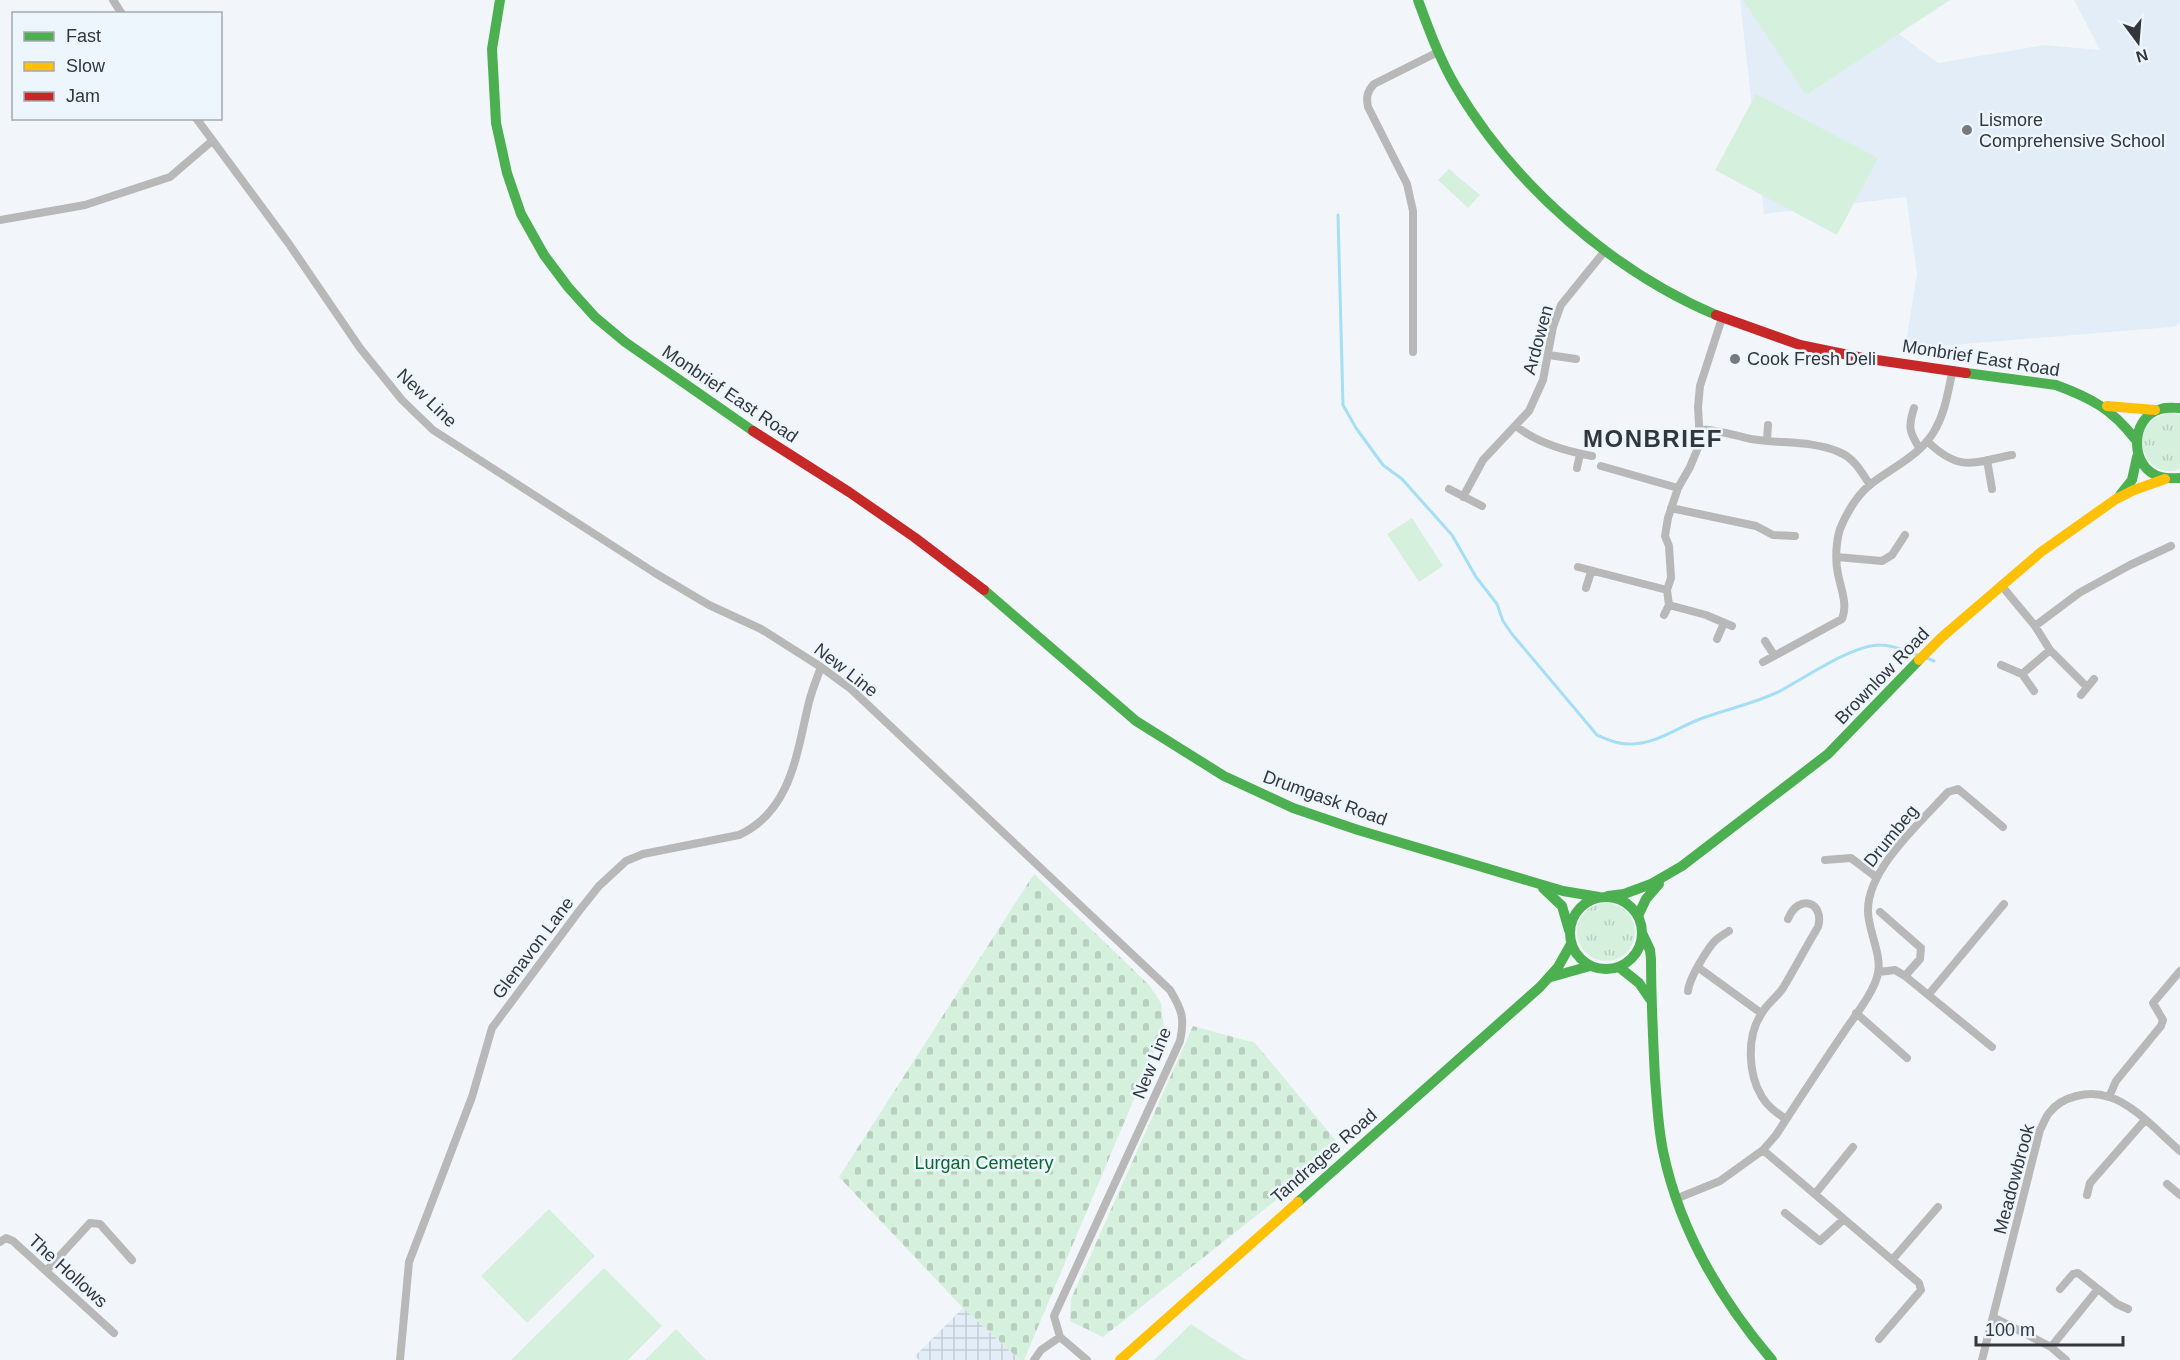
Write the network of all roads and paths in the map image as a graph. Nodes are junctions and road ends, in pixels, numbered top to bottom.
1 (500, 0) edge
2 (1418, 0) edge
3 (1438, 52) junction
4 (197, 120) edge
5 (212, 141) junction
6 (0, 220) edge
7 (1605, 252) junction
8 (1722, 318) junction
9 (1413, 352) dead end
10 (1549, 355) junction
11 (1576, 359) dead end
12 (1953, 370) junction
13 (2106, 406) junction
14 (2177, 407) edge
15 (1914, 408) dead end
16 (2156, 410) junction
17 (1768, 425) dead end
18 (1516, 426) junction
19 (1700, 429) junction
20 (2135, 439) junction
21 (1767, 441) junction
22 (1927, 441) junction
23 (1920, 449) junction
24 (1581, 454) junction
25 (2012, 455) dead end
26 (1592, 456) dead end
27 (2137, 457) junction
28 (1987, 460) junction
29 (1601, 466) dead end
30 (1577, 468) dead end
31 (2180, 478) edge
32 (2165, 479) junction
33 (1870, 484) junction
34 (1678, 488) junction
35 (1449, 489) dead end
36 (1992, 489) dead end
37 (1463, 497) junction
38 (2116, 499) junction
39 (1482, 506) dead end
40 (1671, 508) junction
41 (1905, 535) dead end
42 (1795, 536) dead end
43 (2171, 546) dead end
44 (1837, 557) junction
45 (1578, 567) dead end
46 (1591, 572) junction
47 (2001, 585) junction
48 (1586, 588) dead end
49 (1667, 590) junction
50 (1669, 605) junction
51 (1664, 615) dead end
52 (2035, 626) junction
53 (1717, 639) dead end
54 (1765, 641) dead end
55 (2050, 650) junction
56 (1774, 656) junction
57 (1763, 662) dead end
58 (2001, 665) dead end
59 (821, 667) junction
60 (2022, 674) junction
61 (2094, 679) dead end
62 (2087, 687) junction
63 (2034, 691) dead end
64 (2081, 695) dead end
65 (1120, 707) joint
66 (2003, 827) dead end
67 (1825, 860) dead end
68 (1670, 874) junction
69 (1876, 877) junction
70 (1536, 884) junction
71 (1603, 897) junction
72 (2004, 903) dead end
73 (1880, 912) dead end
74 (1638, 916) junction
75 (1788, 919) dead end
76 (1729, 931) dead end
77 (1642, 933) junction
78 (1570, 938) junction
79 (1590, 966) junction
80 (1619, 967) junction
81 (1699, 968) junction
82 (2180, 970) edge
83 (1879, 972) junction
84 (1905, 976) junction
85 (1550, 977) junction
86 (1688, 991) dead end
87 (1929, 994) junction
88 (1650, 1000) junction
89 (1761, 1013) junction
90 (1856, 1014) junction
91 (1992, 1047) dead end
92 (1907, 1058) dead end
93 (2109, 1097) junction
94 (1786, 1119) junction
95 (2145, 1120) junction
96 (1853, 1147) dead end
97 (1763, 1150) junction
98 (2180, 1151) edge
99 (2167, 1184) dead end
100 (1815, 1194) junction
101 (2087, 1195) dead end
102 (2180, 1195) edge
103 (1678, 1198) junction
104 (1938, 1207) dead end
105 (1785, 1213) dead end
106 (1844, 1219) junction
107 (0, 1242) edge
108 (1893, 1259) junction
109 (132, 1260) dead end
110 (46, 1271) junction
111 (2061, 1289) dead end
112 (2098, 1289) junction
113 (2128, 1309) dead end
114 (1993, 1317) junction
115 (114, 1333) dead end
116 (1060, 1337) junction
117 (1879, 1339) dead end
118 (2051, 1347) junction
119 (400, 1360) edge
120 (1034, 1360) edge
121 (1087, 1360) edge
122 (1120, 1360) edge
123 (1773, 1360) edge
124 (1982, 1360) edge
125 (2066, 1360) edge

1 - 65 street, Monbrief East Road
2 - 3 street, Monbrief East Road
3 - 7 street, Monbrief East Road
3 - 9 street
4 - 5 street, New Line
5 - 6 street
5 - 59 street, New Line
7 - 8 street, Monbrief East Road
7 - 10 street, Ardowen
8 - 12 street, Monbrief East Road
8 - 19 street
10 - 11 street
10 - 18 street, Ardowen
12 - 13 street, Monbrief East Road
12 - 22 street
13 - 16 street
13 - 20 street, Monbrief East Road
14 - 16 street
15 - 23 street
16 - 20 street
17 - 21 street
18 - 24 street
18 - 37 street, Ardowen
19 - 21 street
19 - 34 street
20 - 27 street
21 - 33 street
22 - 23 street
22 - 28 street
23 - 33 street
24 - 26 street
24 - 30 street
25 - 28 street
27 - 32 street
27 - 38 street, Brownlow Road
28 - 36 street
29 - 34 street
31 - 32 street, Brownlow Road
32 - 38 street, Brownlow Road
33 - 44 street
34 - 40 street
35 - 37 street
37 - 39 street
38 - 47 street, Brownlow Road
40 - 42 street
40 - 49 street
41 - 44 street
43 - 52 street
44 - 56 street
45 - 46 street
46 - 48 street
46 - 49 street
47 - 52 street
47 - 68 street, Brownlow Road
49 - 50 street
50 - 51 street
50 - 53 street
52 - 55 street
54 - 56 street
55 - 60 street
55 - 62 street
56 - 57 street
58 - 60 street
59 - 116 street, New Line
59 - 119 street, Glenavon Lane
60 - 63 street
61 - 62 street
62 - 64 street
65 - 70 street, Drumgask Road
66 - 69 street, Drumbeg
67 - 69 street
68 - 71 street, Brownlow Road
68 - 74 street, Brownlow Road
69 - 83 street, Drumbeg
70 - 71 street, Drumgask Road
70 - 78 street
71 - 74 street
71 - 78 street
72 - 87 street
73 - 84 street
74 - 77 street
75 - 89 street
76 - 81 street
77 - 80 street
77 - 88 street
78 - 79 street
78 - 85 street, Tandragee Road
79 - 80 street
79 - 85 street, Tandragee Road
80 - 88 street
81 - 86 street
81 - 89 street
82 - 93 street
83 - 84 street
83 - 90 street
84 - 87 street
85 - 122 street, Tandragee Road
87 - 91 street
88 - 103 street
89 - 94 street
90 - 92 street
90 - 94 street
93 - 95 street
93 - 114 street, Meadowbrook
94 - 97 street
95 - 98 street
95 - 101 street
96 - 100 street
97 - 100 street
97 - 103 street
99 - 102 street
100 - 106 street
103 - 123 street
104 - 108 street
105 - 106 street
106 - 108 street
107 - 110 street, The Hollows
108 - 117 street
109 - 110 street
110 - 115 street, The Hollows
111 - 112 street
112 - 113 street
112 - 118 street
114 - 118 street
114 - 124 street, Meadowbrook
116 - 120 street
116 - 121 street
118 - 125 street

